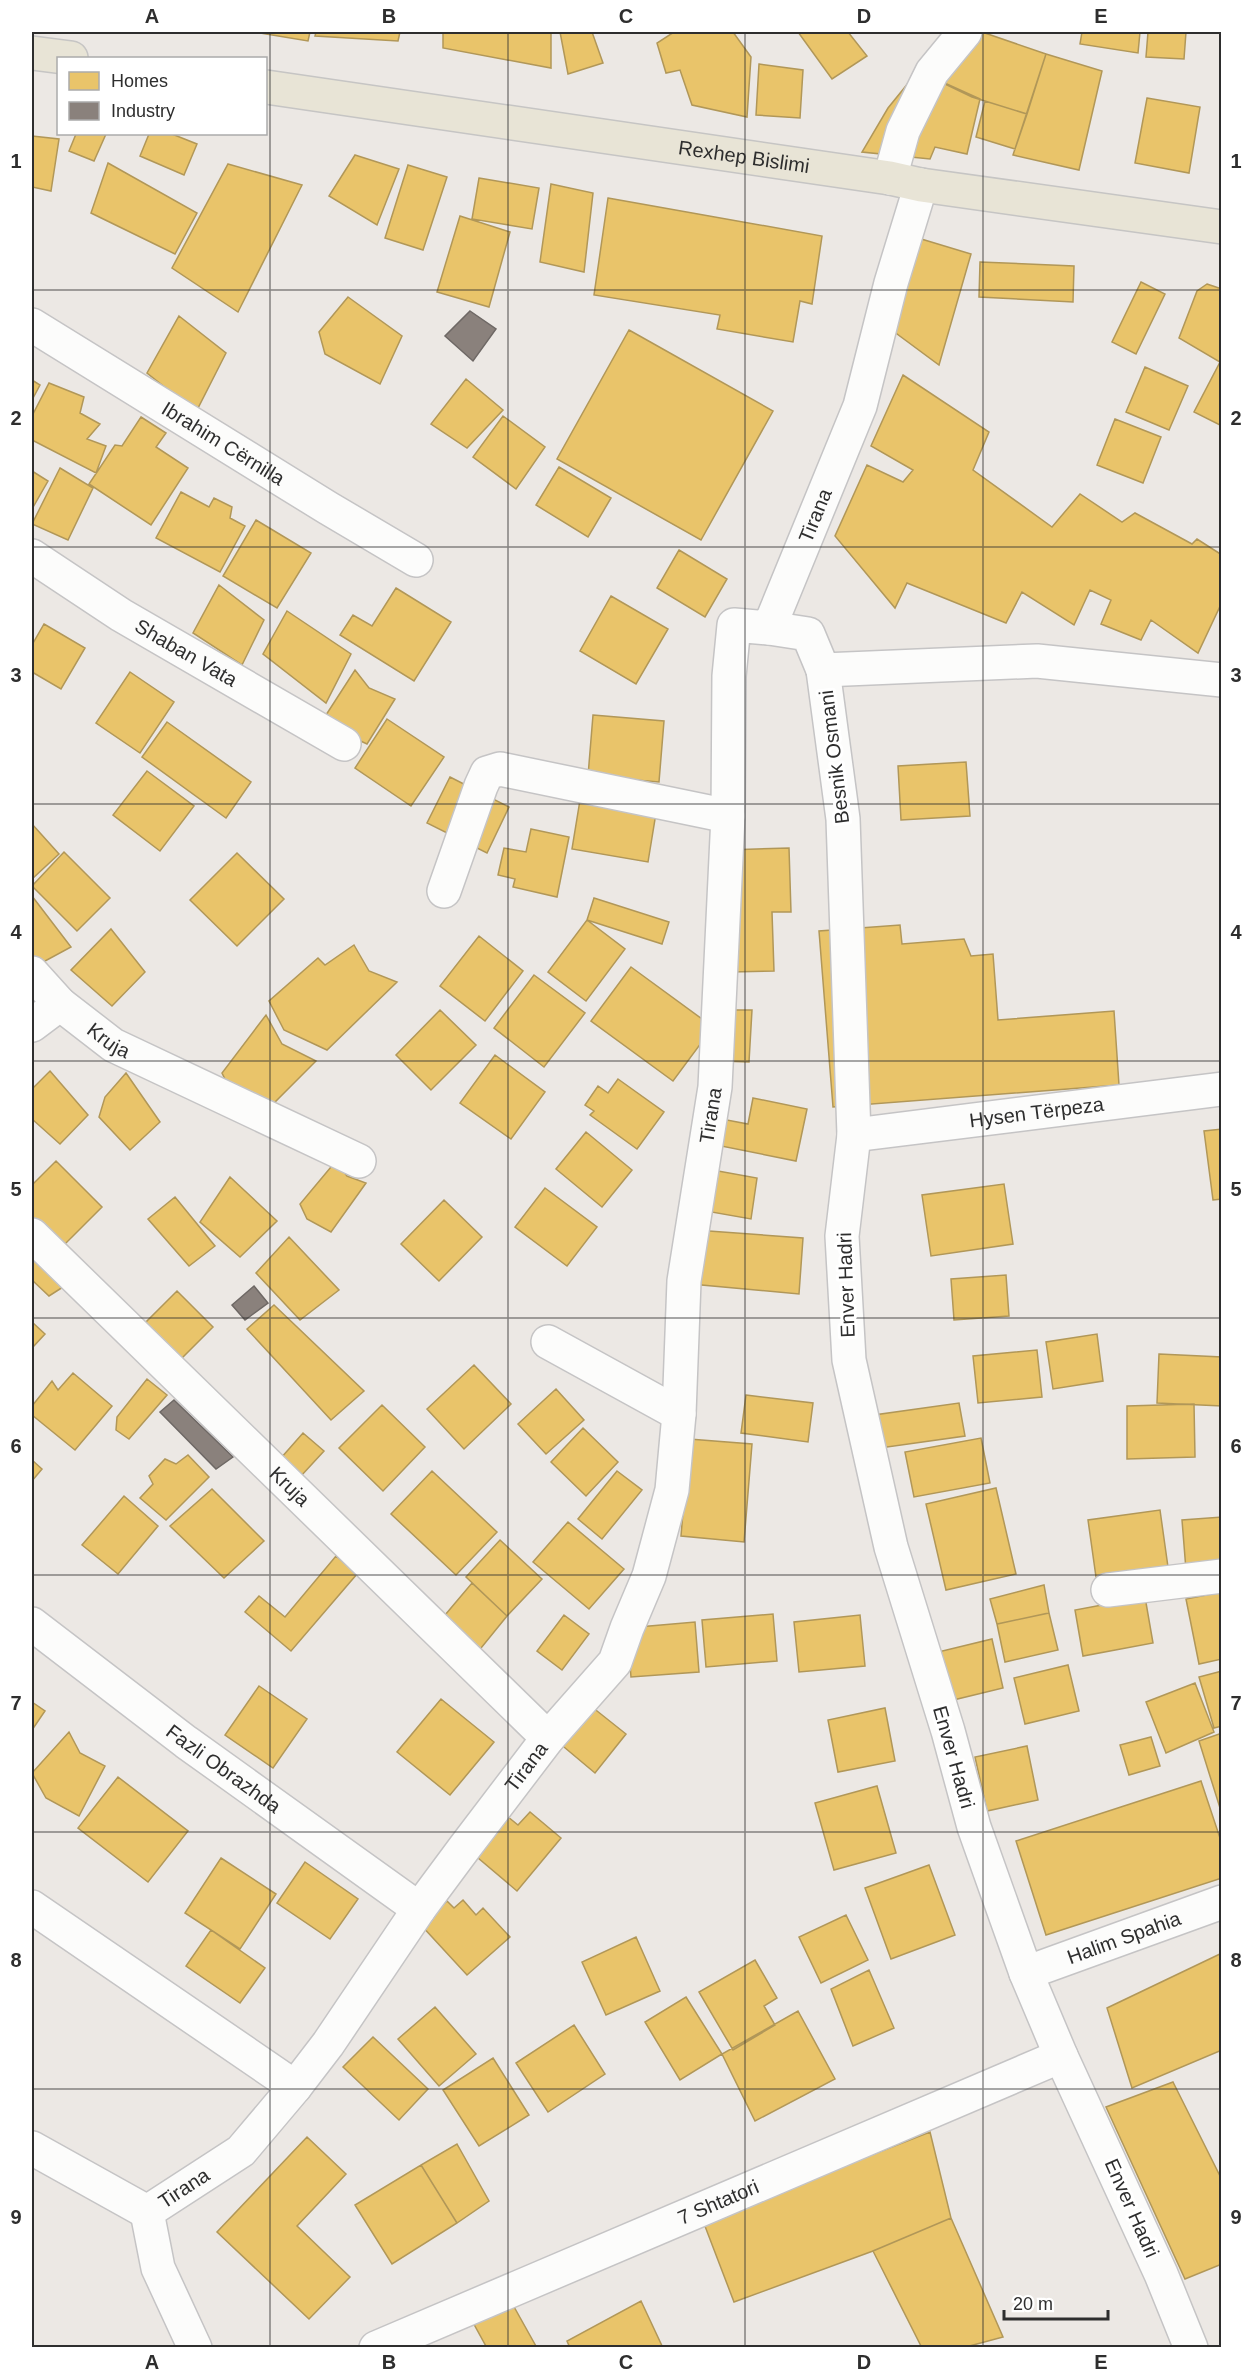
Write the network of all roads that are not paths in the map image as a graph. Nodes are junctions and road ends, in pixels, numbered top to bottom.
1 (965, 32) edge
2 (32, 53) edge
3 (63, 57) edge
4 (267, 87) edge
5 (905, 181) junction
6 (1221, 227) edge
7 (32, 325) edge
8 (32, 556) edge
9 (416, 560) dead end
10 (769, 627) junction
11 (823, 670) junction
12 (1221, 680) edge
13 (344, 744) dead end
14 (728, 816) junction
15 (444, 891) dead end
16 (32, 973) edge
17 (60, 1004) junction
18 (32, 1025) edge
19 (1221, 1089) edge
20 (854, 1135) junction
21 (359, 1161) dead end
22 (32, 1235) edge
23 (548, 1342) dead end
24 (679, 1414) junction
25 (1221, 1576) edge
26 (1108, 1590) dead end
27 (32, 1624) edge
28 (548, 1738) junction
29 (1221, 1902) edge
30 (32, 1907) edge
31 (419, 1909) junction
32 (1026, 1972) junction
33 (1061, 2056) junction
34 (295, 2087) junction
35 (32, 2148) edge
36 (147, 2212) junction
37 (195, 2348) edge
38 (375, 2348) edge
39 (1191, 2348) edge

1 - 5 street, Tirana
2 - 3 main road
4 - 5 main road, Rexhep Bislimi
5 - 6 main road, Rexhep Bislimi
5 - 10 street, Tirana
7 - 9 street, Ibrahim Cërnilla
8 - 13 street, Shaban Vata
10 - 11 street
10 - 14 street, Tirana
11 - 12 street, Besnik Osmani
11 - 20 street, Besnik Osmani
14 - 15 street
14 - 24 street, Tirana
16 - 17 street, Kruja
17 - 18 street
17 - 21 street, Kruja
19 - 20 street, Hysen Tërpeza
20 - 32 street, Enver Hadri
22 - 28 street, Kruja
23 - 24 street
24 - 28 street, Tirana
25 - 26 street
27 - 31 street, Fazli Obrazhda
28 - 31 street, Tirana
29 - 32 street, Halim Spahia
30 - 34 street
31 - 34 street, Tirana
32 - 33 street, Enver Hadri
33 - 38 street, 7 Shtatori
33 - 39 street, Enver Hadri
34 - 36 street, Tirana
35 - 36 street
36 - 37 street, Tirana

